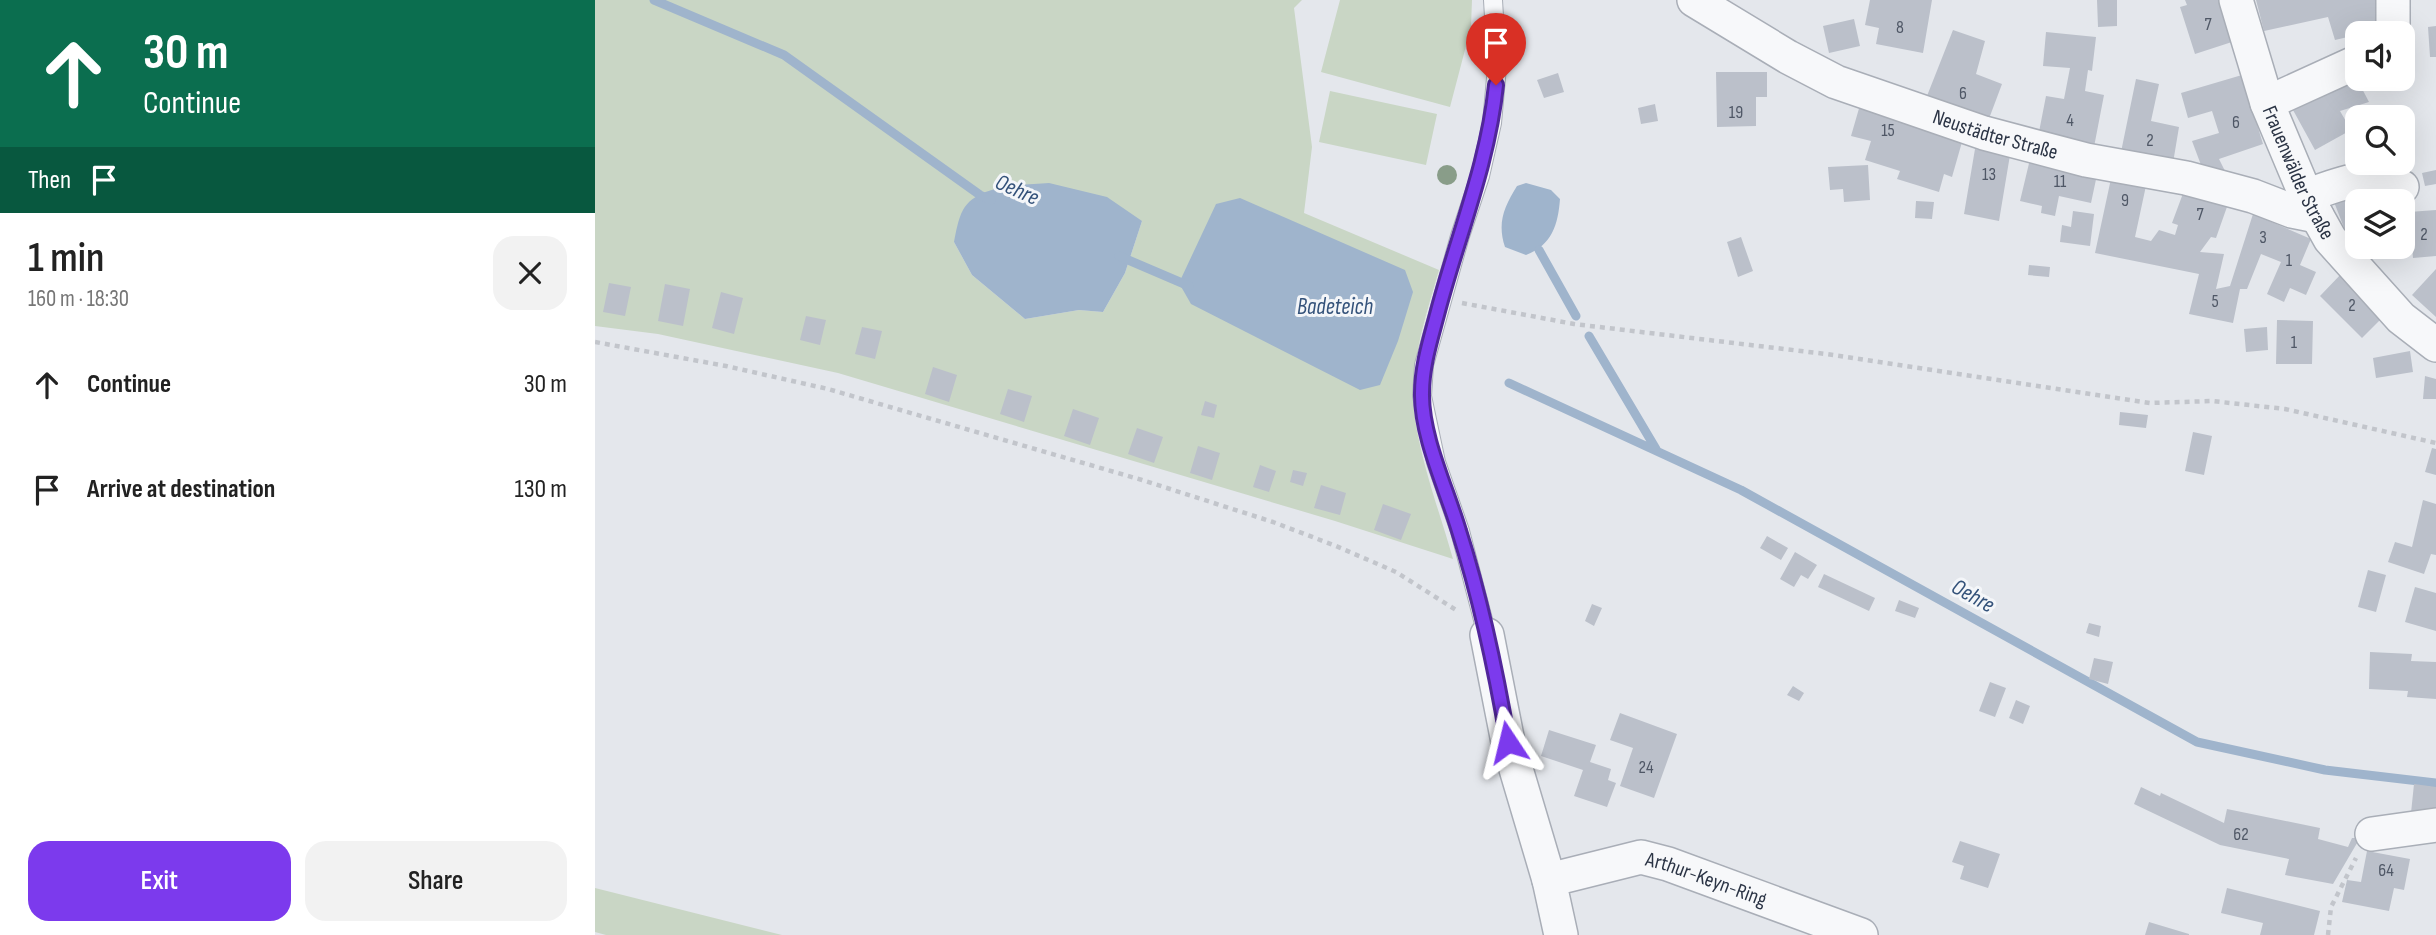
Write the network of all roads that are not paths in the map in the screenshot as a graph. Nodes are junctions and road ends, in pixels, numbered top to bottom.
1 (1493, 0) edge
2 (1694, 0) edge
3 (2236, 0) edge
4 (2393, 0) edge
5 (2393, 21) edge
6 (2345, 67) edge
7 (2267, 103) junction
8 (2402, 187) dead end
9 (2311, 206) junction
10 (2436, 345) edge
11 (1487, 635) joint
12 (2436, 825) edge
13 (2372, 834) road end
14 (1549, 880) junction
15 (1561, 935) edge
16 (1861, 935) edge

1 - 11 lane
2 - 9 street, Neustädter Straße
3 - 7 street, Frauenwälder Straße
4 - 5 street
6 - 7 street
7 - 9 street, Frauenwälder Straße
8 - 9 street
9 - 10 street, Frauenwälder Straße
11 - 14 street
12 - 13 street
14 - 15 street
14 - 16 street, Arthur-Keyn-Ring

